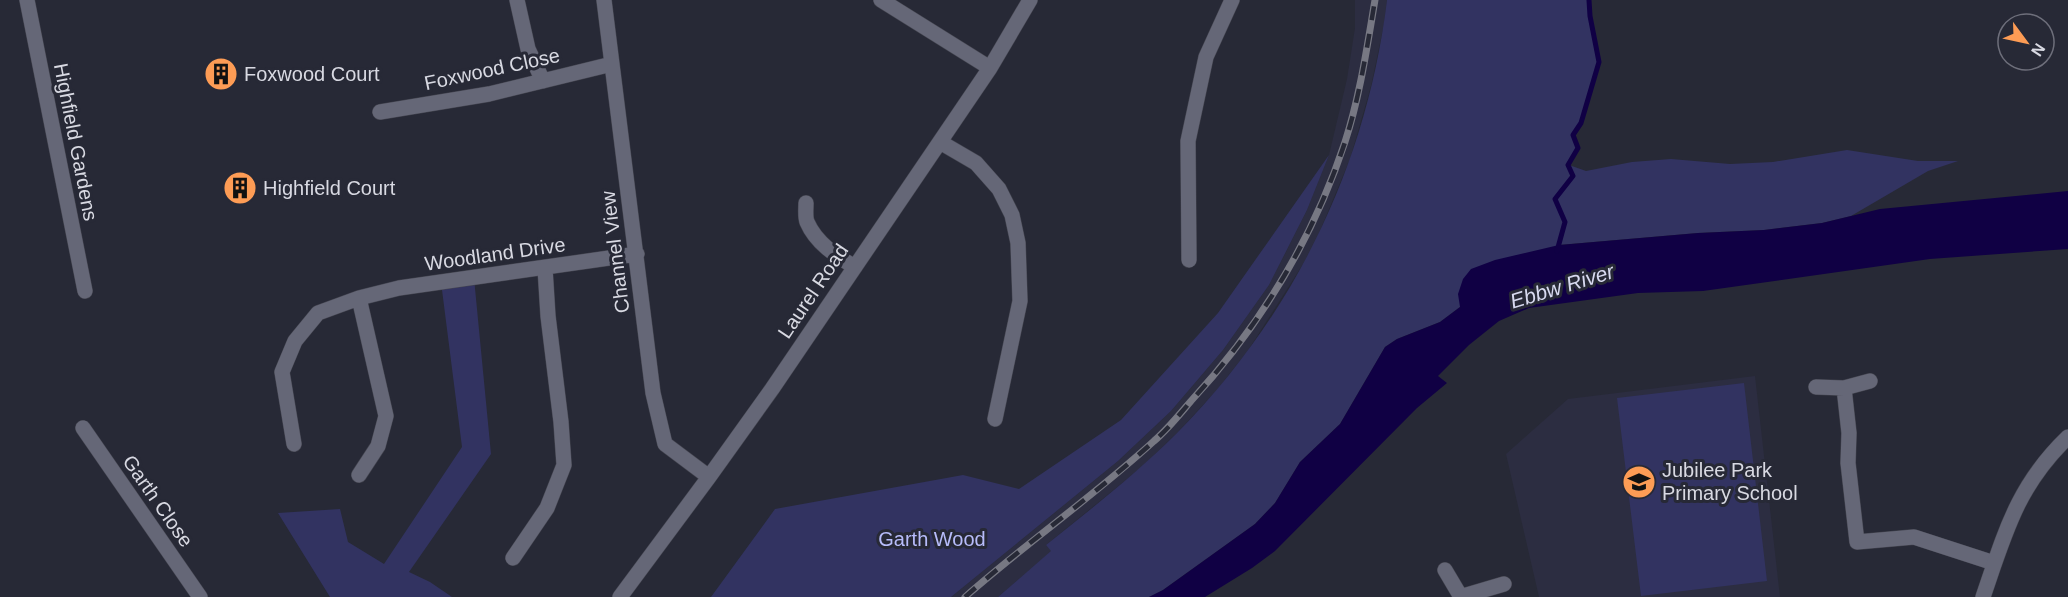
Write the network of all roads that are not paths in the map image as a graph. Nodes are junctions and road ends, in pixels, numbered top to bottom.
1 (27, 0) edge
2 (517, 0) edge
3 (604, 0) edge
4 (881, 0) edge
5 (1030, 0) edge
6 (1232, 0) edge
7 (612, 64) junction
8 (990, 68) junction
9 (543, 81) junction
10 (380, 112) dead end
11 (940, 142) junction
12 (806, 203) dead end
13 (637, 254) junction
14 (1189, 260) dead end
15 (855, 267) junction
16 (545, 268) junction
17 (85, 291) dead end
18 (359, 298) junction
19 (1870, 381) dead end
20 (1816, 387) dead end
21 (1844, 388) junction
22 (995, 419) dead end
23 (83, 428) dead end
24 (2068, 437) edge
25 (294, 444) dead end
26 (359, 475) dead end
27 (709, 477) junction
28 (513, 558) dead end
29 (1994, 563) junction
30 (1445, 570) dead end
31 (1504, 584) dead end
32 (200, 597) edge
33 (620, 597) edge
34 (1460, 597) edge
35 (1983, 597) edge

1 - 17 street, Highfield Gardens
2 - 9 street
3 - 7 street, Channel View
4 - 8 street
5 - 8 street, Laurel Road
6 - 14 street
7 - 9 street, Foxwood Close
7 - 13 street, Channel View
8 - 11 street, Laurel Road
9 - 10 street, Foxwood Close
11 - 15 street, Laurel Road
11 - 22 street
12 - 15 street
13 - 16 street, Woodland Drive
13 - 27 street, Channel View
15 - 27 street, Laurel Road
16 - 18 street, Woodland Drive
16 - 28 street
18 - 25 street, Woodland Drive
18 - 26 street
19 - 21 street
20 - 21 street
21 - 29 street
23 - 32 street, Garth Close
24 - 29 street
27 - 33 street, Laurel Road
29 - 35 street
30 - 34 street
31 - 34 street

